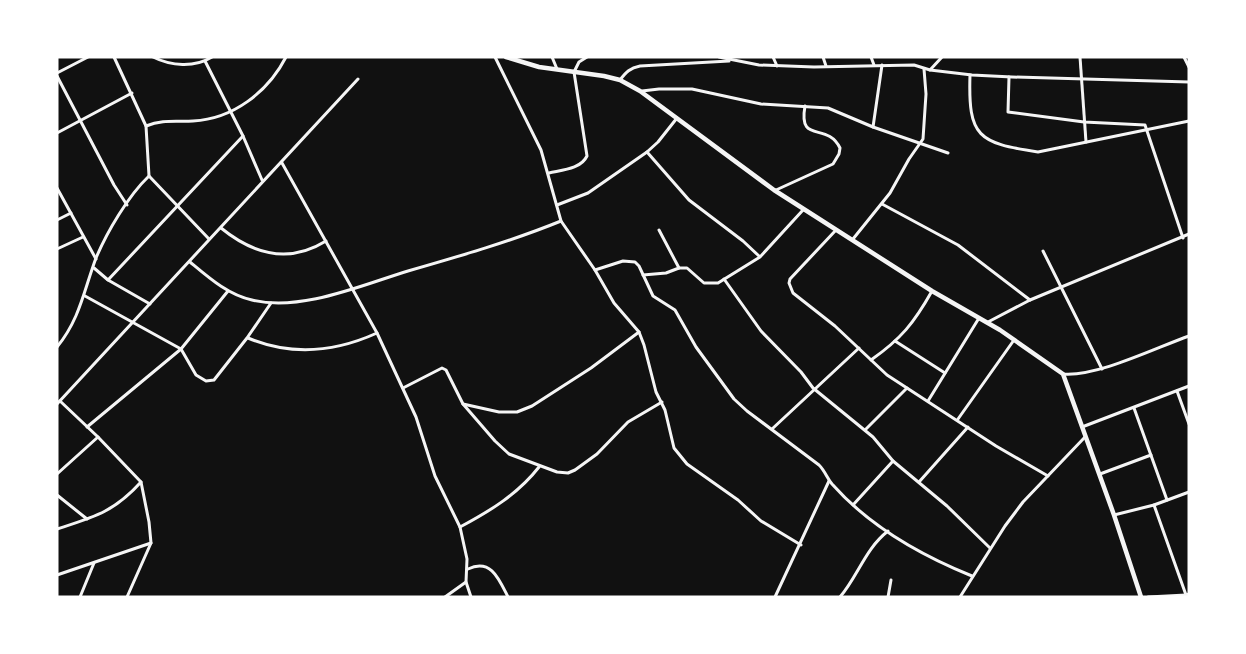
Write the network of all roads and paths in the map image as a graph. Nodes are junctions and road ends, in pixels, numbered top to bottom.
1 (88, 57) edge
2 (114, 57) edge
3 (153, 57) edge
4 (212, 57) edge
5 (286, 57) edge
6 (495, 57) edge
7 (506, 57) edge
8 (552, 57) edge
9 (587, 57) edge
10 (719, 57) edge
11 (773, 57) edge
12 (822, 57) edge
13 (871, 57) edge
14 (912, 57) edge
15 (942, 57) edge
16 (1080, 57) edge
17 (1184, 57) edge
18 (205, 61) junction
19 (732, 61) junction
20 (874, 65) junction
21 (882, 65) junction
22 (914, 65) junction
23 (777, 66) junction
24 (826, 66) junction
25 (1189, 67) edge
26 (924, 69) junction
27 (557, 70) junction
28 (930, 70) junction
29 (574, 72) junction
30 (57, 75) edge
31 (970, 75) junction
32 (1009, 77) junction
33 (358, 79) dead end
34 (1081, 80) junction
35 (620, 81) junction
36 (1189, 82) edge
37 (640, 91) junction
38 (132, 93) junction
39 (805, 106) junction
40 (230, 111) junction
41 (677, 118) junction
42 (80, 121) junction
43 (1189, 121) edge
44 (1084, 122) junction
45 (147, 126) junction
46 (873, 127) junction
47 (1146, 129) junction
48 (57, 133) edge
49 (243, 136) junction
50 (920, 142) junction
51 (1086, 142) junction
52 (647, 152) junction
53 (948, 153) dead end
54 (282, 163) junction
55 (549, 173) junction
56 (148, 177) junction
57 (262, 180) junction
58 (57, 188) edge
59 (774, 190) junction
60 (882, 204) junction
61 (127, 205) junction
62 (557, 205) junction
63 (177, 208) junction
64 (803, 209) junction
65 (71, 213) junction
66 (57, 220) edge
67 (561, 221) junction
68 (221, 228) junction
69 (659, 230) dead end
70 (836, 230) junction
71 (1189, 234) edge
72 (82, 237) junction
73 (1183, 238) junction
74 (209, 239) junction
75 (851, 241) junction
76 (326, 242) junction
77 (57, 249) edge
78 (1043, 251) dead end
79 (760, 257) junction
80 (96, 259) junction
81 (190, 262) junction
82 (93, 268) junction
83 (679, 268) junction
84 (595, 270) junction
85 (643, 274) junction
86 (724, 279) junction
87 (108, 280) junction
88 (351, 288) junction
89 (1062, 288) junction
90 (228, 291) junction
91 (932, 291) junction
92 (85, 297) junction
93 (1030, 300) junction
94 (271, 303) junction
95 (150, 304) junction
96 (979, 318) junction
97 (988, 322) junction
98 (133, 323) junction
99 (639, 332) junction
100 (377, 333) junction
101 (1189, 336) edge
102 (248, 338) junction
103 (1014, 339) junction
104 (895, 341) junction
105 (57, 346) edge
106 (859, 348) junction
107 (181, 349) junction
108 (871, 360) junction
109 (1102, 369) junction
110 (945, 373) junction
111 (1064, 374) junction
112 (1189, 386) edge
113 (403, 388) junction
114 (813, 388) junction
115 (907, 388) junction
116 (1177, 391) junction
117 (928, 401) junction
118 (662, 402) junction
119 (59, 403) edge
120 (463, 404) junction
121 (1134, 408) junction
122 (958, 420) junction
123 (1189, 424) edge
124 (87, 427) junction
125 (968, 427) junction
126 (1082, 427) junction
127 (772, 429) junction
128 (865, 430) junction
129 (98, 437) junction
130 (1085, 437) junction
131 (1151, 455) junction
132 (893, 461) junction
133 (539, 467) junction
134 (57, 474) edge
135 (1099, 474) junction
136 (1048, 476) junction
137 (141, 482) junction
138 (830, 482) junction
139 (919, 482) junction
140 (1189, 492) edge
141 (57, 495) edge
142 (1167, 500) junction
143 (853, 505) junction
144 (1154, 505) junction
145 (1114, 515) junction
146 (87, 519) junction
147 (460, 527) junction
148 (57, 529) edge
149 (888, 531) junction
150 (151, 543) junction
151 (801, 545) junction
152 (990, 548) junction
153 (94, 562) junction
154 (468, 569) junction
155 (57, 575) edge
156 (972, 576) junction
157 (891, 580) dead end
158 (466, 582) junction
159 (1187, 595) edge
160 (80, 597) edge
161 (127, 597) edge
162 (446, 597) edge
163 (471, 597) edge
164 (508, 597) edge
165 (775, 597) edge
166 (840, 597) edge
167 (888, 597) edge
168 (960, 597) edge
169 (1140, 597) edge
170 (1149, 597) edge

1 - 30 street
2 - 38 street
3 - 18 street
4 - 18 street
5 - 40 street
6 - 55 street
7 - 27 street
8 - 27 street
9 - 29 street
10 - 19 street
11 - 23 street
12 - 24 street
13 - 20 street
14 - 22 street
15 - 28 street
16 - 34 street
17 - 25 street
18 - 40 street
19 - 23 street
19 - 35 street
20 - 21 street
20 - 24 street
21 - 22 street
21 - 46 street
22 - 26 street
23 - 24 street
26 - 28 street
26 - 50 street
27 - 29 street
28 - 31 street
29 - 35 street
29 - 55 street
30 - 42 street
31 - 32 street
31 - 51 street
32 - 34 street
32 - 44 street
33 - 54 street
34 - 36 street
34 - 44 street
35 - 37 street
37 - 39 street
37 - 41 street
38 - 42 street
38 - 45 street
39 - 46 street
39 - 59 street
40 - 45 street
40 - 49 street
41 - 52 street
41 - 59 street
42 - 48 street
42 - 61 street
43 - 47 street
44 - 47 street
44 - 51 street
45 - 56 street
46 - 50 street
47 - 51 street
47 - 73 street
49 - 57 street
49 - 63 street
50 - 53 street
50 - 60 street
52 - 62 street
52 - 79 street
54 - 57 street
54 - 76 street
55 - 62 street
56 - 61 street
56 - 63 street
57 - 68 street
58 - 65 street
59 - 64 street
60 - 75 street
60 - 93 street
61 - 80 street
62 - 67 street
63 - 74 street
63 - 87 street
64 - 70 street
64 - 79 street
65 - 66 street
65 - 72 street
67 - 84 street
67 - 88 street
68 - 74 street
68 - 76 street
69 - 83 street
70 - 75 street
70 - 106 street
71 - 73 street
72 - 77 street
72 - 80 street
73 - 89 street
74 - 81 street
75 - 91 street
76 - 88 street
78 - 89 street
79 - 86 street
80 - 82 street
81 - 90 street
81 - 95 street
82 - 87 street
82 - 92 street
83 - 85 street
83 - 86 street
84 - 85 street
84 - 99 street
85 - 127 street
86 - 114 street
87 - 95 street
88 - 94 street
88 - 100 street
89 - 93 street
89 - 109 street
90 - 94 street
90 - 107 street
91 - 96 street
91 - 104 street
92 - 98 street
92 - 105 street
93 - 97 street
94 - 102 street
95 - 98 street
96 - 97 street
96 - 110 street
97 - 103 street
98 - 107 street
98 - 119 street
99 - 118 street
99 - 120 street
100 - 102 street
100 - 113 street
101 - 109 street
102 - 107 street
103 - 111 street
103 - 122 street
104 - 108 street
104 - 110 street
106 - 108 street
106 - 114 street
107 - 124 street
108 - 115 street
109 - 111 street
110 - 117 street
111 - 126 street
112 - 116 street
113 - 120 street
113 - 147 street
114 - 127 street
114 - 128 street
115 - 117 street
115 - 128 street
116 - 121 street
116 - 123 street
117 - 122 street
118 - 133 street
118 - 151 street
119 - 124 street
120 - 133 street
121 - 126 street
121 - 131 street
122 - 125 street
124 - 129 street
125 - 136 street
125 - 139 street
126 - 130 street
127 - 138 street
128 - 132 street
129 - 134 street
129 - 137 street
130 - 135 street
130 - 136 street
131 - 135 street
131 - 142 street
132 - 139 street
132 - 143 street
133 - 147 street
135 - 145 street
136 - 152 street
137 - 146 street
137 - 150 street
138 - 143 street
138 - 151 street
139 - 152 street
140 - 142 street
141 - 146 street
142 - 144 street
143 - 149 street
144 - 145 street
144 - 159 street
145 - 169 street
146 - 148 street
147 - 154 street
149 - 156 street
149 - 166 street
150 - 153 street
150 - 161 street
151 - 165 street
152 - 156 street
153 - 155 street
153 - 160 street
154 - 158 street
154 - 164 street
156 - 168 street
157 - 167 street
158 - 162 street
158 - 163 street
159 - 170 street

